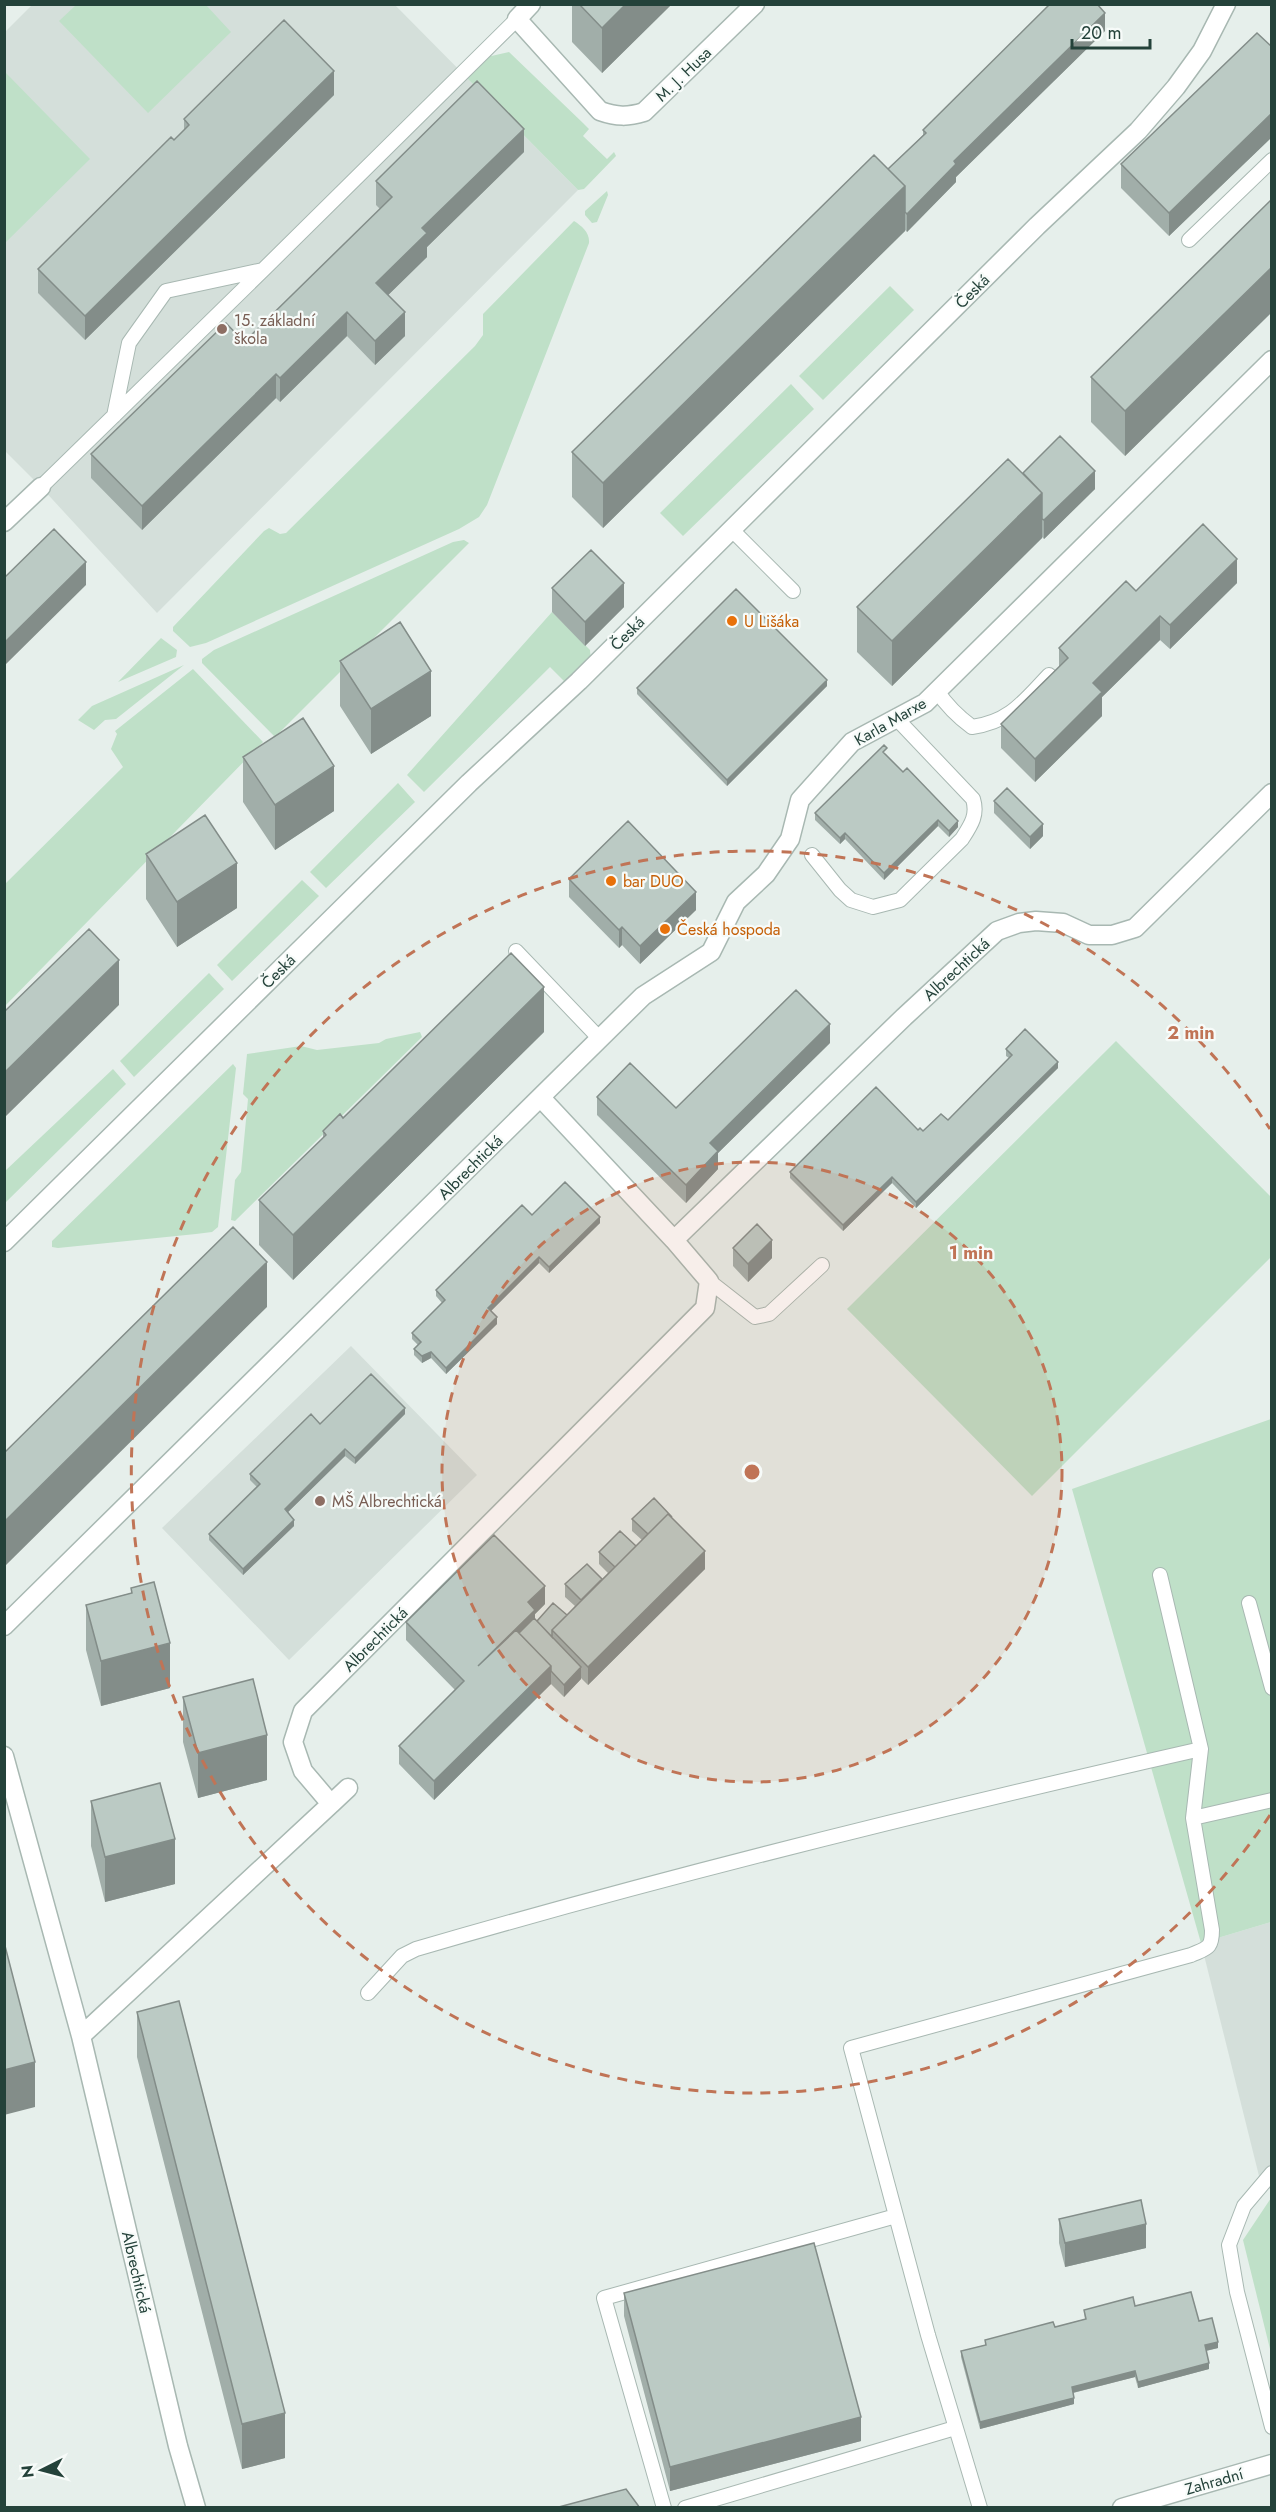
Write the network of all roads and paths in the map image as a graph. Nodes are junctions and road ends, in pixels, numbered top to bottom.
1 (531, 4) edge
2 (755, 4) edge
3 (1226, 4) edge
4 (517, 19) junction
5 (1272, 160) edge
6 (1190, 240) dead end
7 (263, 270) junction
8 (1272, 360) edge
9 (114, 416) junction
10 (41, 487) joint
11 (4, 522) edge
12 (731, 530) junction
13 (793, 591) dead end
14 (1049, 675) edge
15 (938, 691) junction
16 (897, 718) junction
17 (1272, 793) edge
18 (812, 855) dead end
19 (516, 951) dead end
20 (598, 1038) junction
21 (541, 1098) junction
22 (674, 1240) junction
23 (4, 1242) edge
24 (822, 1265) dead end
25 (709, 1281) junction
26 (1160, 1575) dead end
27 (1249, 1603) dead end
28 (4, 1626) edge
29 (1272, 1688) edge
30 (1201, 1749) junction
31 (4, 1756) edge
32 (348, 1788) dead end
33 (1272, 1800) edge
34 (331, 1804) junction
35 (1193, 1818) junction
36 (368, 1994) dead end
37 (81, 2036) junction
38 (1272, 2173) edge
39 (896, 2216) junction
40 (1272, 2427) edge
41 (955, 2428) junction
42 (1272, 2464) edge
43 (196, 2508) edge
44 (664, 2508) edge
45 (685, 2508) edge
46 (980, 2508) edge
47 (1122, 2508) edge

1 - 4 street
2 - 4 street, M. J. Husa
3 - 12 street, Česká
4 - 7 lane
5 - 6 lane
7 - 9 lane
7 - 9 lane
8 - 15 street, Karla Marxe
9 - 10 lane
10 - 11 street
12 - 13 lane
12 - 23 street, Česká
14 - 15 lane
15 - 16 street, Karla Marxe
16 - 18 lane
16 - 20 street, Karla Marxe
17 - 22 street, Albrechtická
19 - 20 lane
20 - 21 street, Karla Marxe
21 - 22 street
21 - 28 street, Albrechtická
22 - 25 street
24 - 25 lane
25 - 34 street, Albrechtická
26 - 30 lane
27 - 29 lane
30 - 35 lane
30 - 36 lane
31 - 37 street, Albrechtická
32 - 34 street
33 - 35 lane
34 - 37 street
35 - 39 lane
37 - 43 street, Albrechtická
38 - 40 lane
39 - 41 lane
39 - 44 lane
41 - 45 lane
41 - 46 lane
42 - 47 street, Zahradní

